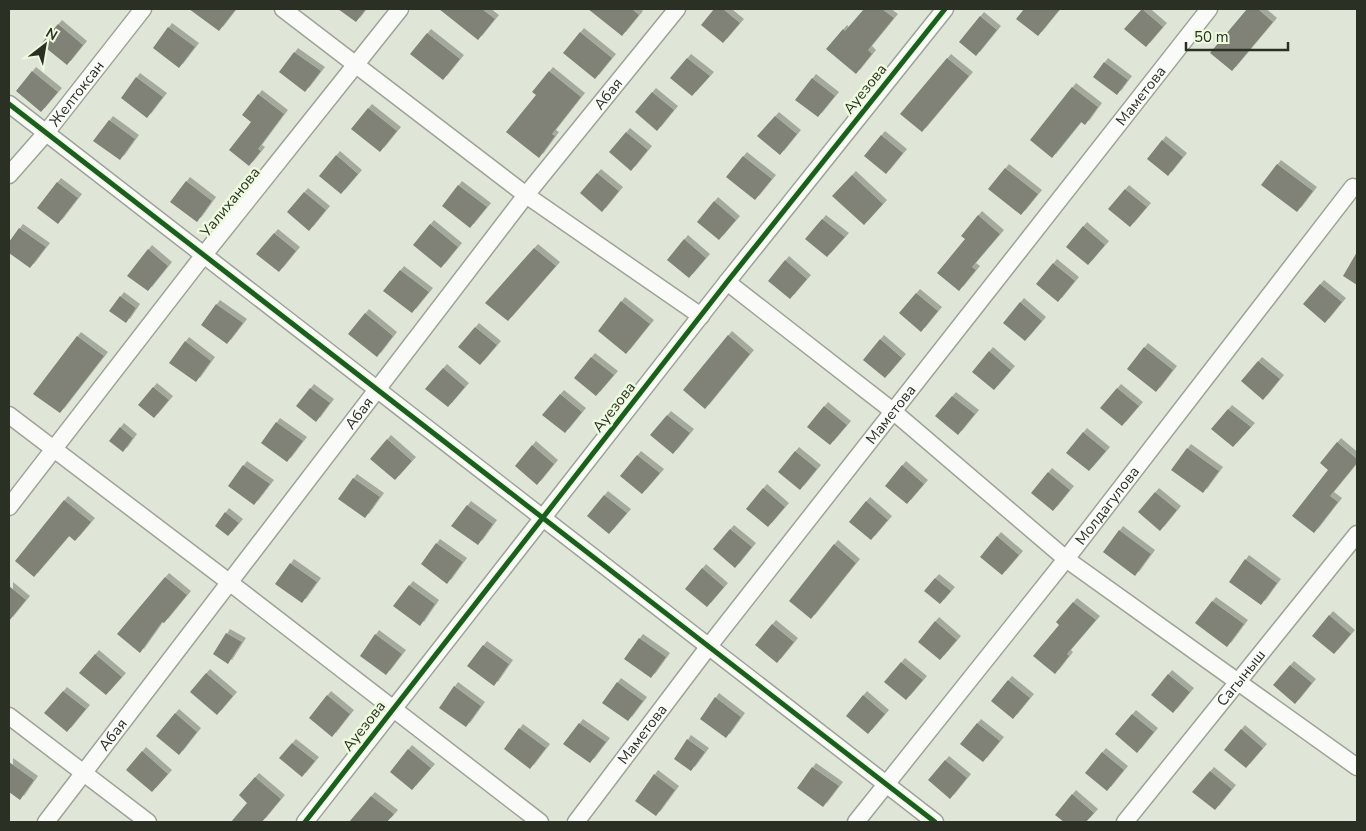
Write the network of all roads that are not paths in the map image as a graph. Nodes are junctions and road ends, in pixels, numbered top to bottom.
1 (143, 9) edge
2 (283, 9) edge
3 (400, 9) edge
4 (677, 9) edge
5 (945, 9) edge
6 (1208, 9) edge
7 (356, 64) junction
8 (9, 104) edge
9 (45, 134) junction
10 (9, 176) edge
11 (1353, 187) dead end
12 (526, 195) junction
13 (203, 256) junction
14 (728, 282) junction
15 (701, 316) junction
16 (377, 389) junction
17 (894, 412) junction
18 (9, 415) edge
19 (55, 450) junction
20 (9, 507) edge
21 (543, 517) junction
22 (1357, 534) edge
23 (1066, 559) junction
24 (229, 582) junction
25 (709, 646) junction
26 (1239, 682) junction
27 (393, 709) junction
28 (9, 716) edge
29 (1357, 767) edge
30 (83, 773) junction
31 (887, 784) junction
32 (46, 822) edge
33 (148, 822) edge
34 (304, 822) edge
35 (540, 822) edge
36 (576, 822) edge
37 (856, 822) edge
38 (935, 822) edge
39 (1125, 822) edge

1 - 9 street, Желтоксан
2 - 7 street
3 - 7 street, Уалиханова
4 - 12 street, Абая
5 - 14 street, Ауезова
6 - 17 street, Маметова
7 - 12 street
7 - 13 street, Уалиханова
8 - 9 street
9 - 10 street, Желтоксан
9 - 13 street
11 - 23 street, Молдагулова
12 - 15 street
12 - 16 street, Абая
13 - 16 street
13 - 19 street, Уалиханова
14 - 15 street, Ауезова
14 - 17 street
15 - 21 street, Ауезова
16 - 21 street
16 - 24 street, Абая
17 - 23 street
17 - 25 street, Маметова
18 - 19 street
19 - 20 street, Уалиханова
19 - 24 street
21 - 25 street
21 - 27 street, Ауезова
22 - 26 street, Сагыныш
23 - 26 street
23 - 31 street, Молдагулова
24 - 27 street
24 - 30 street, Абая
25 - 31 street
25 - 36 street, Маметова
26 - 29 street
26 - 39 street, Сагыныш
27 - 34 street, Ауезова
27 - 35 street
28 - 30 street
30 - 32 street, Абая
30 - 33 street
31 - 37 street, Молдагулова
31 - 38 street

